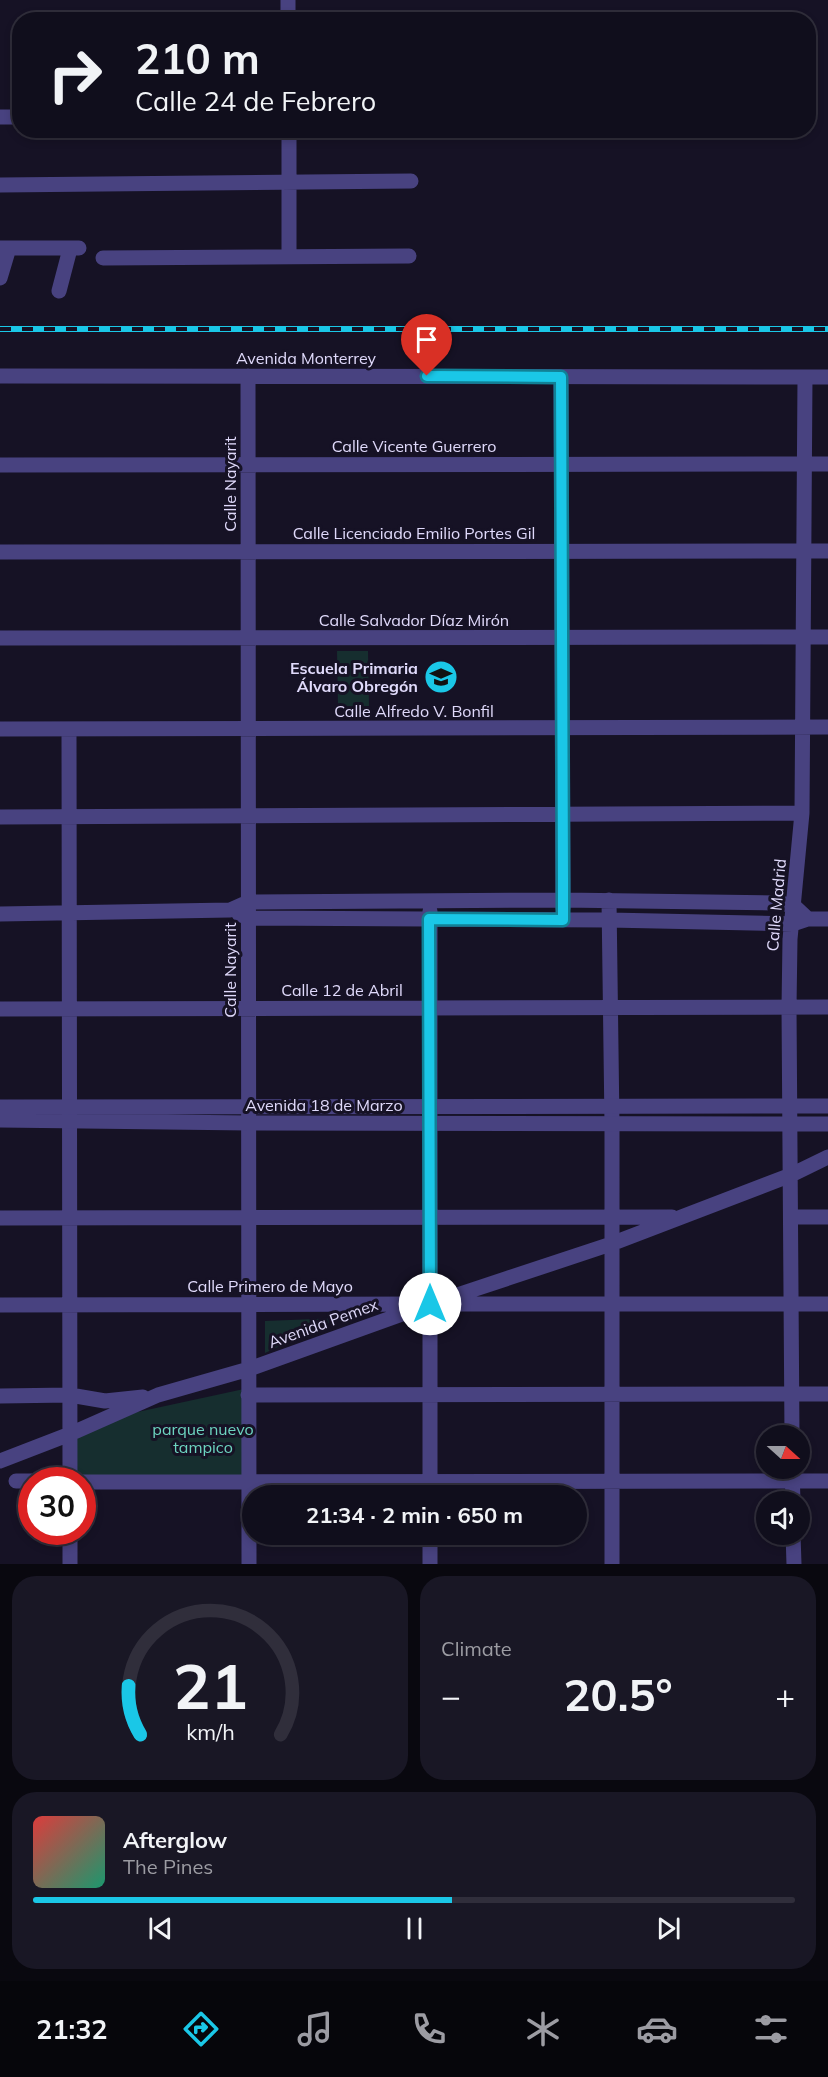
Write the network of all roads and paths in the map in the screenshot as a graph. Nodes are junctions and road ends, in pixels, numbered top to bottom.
1 (289, 138) edge
2 (411, 181) dead end
3 (289, 182) junction
4 (0, 185) edge
5 (5, 248) edge
6 (410, 256) dead end
7 (289, 257) junction
8 (103, 258) dead end
9 (0, 278) edge
10 (58, 291) dead end
11 (0, 376) edge
12 (248, 376) junction
13 (561, 377) junction
14 (805, 377) junction
15 (828, 377) edge
16 (562, 464) junction
17 (804, 464) junction
18 (828, 464) edge
19 (0, 465) edge
20 (248, 465) junction
21 (248, 551) junction
22 (562, 551) junction
23 (804, 551) junction
24 (828, 551) edge
25 (0, 552) edge
26 (803, 637) junction
27 (828, 637) edge
28 (0, 638) edge
29 (248, 638) junction
30 (562, 638) junction
31 (803, 727) junction
32 (828, 727) edge
33 (0, 729) edge
34 (69, 729) junction
35 (248, 729) junction
36 (561, 729) junction
37 (802, 813) junction
38 (563, 814) junction
39 (248, 816) junction
40 (69, 817) junction
41 (0, 818) edge
42 (430, 900) junction
43 (563, 900) junction
44 (609, 900) junction
45 (248, 902) junction
46 (793, 905) junction
47 (230, 910) junction
48 (69, 913) junction
49 (0, 914) edge
50 (248, 918) junction
51 (429, 919) junction
52 (808, 919) junction
53 (828, 919) edge
54 (563, 920) junction
55 (609, 920) junction
56 (793, 924) junction
57 (610, 1007) junction
58 (789, 1007) junction
59 (828, 1007) edge
60 (248, 1008) junction
61 (430, 1008) junction
62 (0, 1009) edge
63 (69, 1009) junction
64 (248, 1106) junction
65 (430, 1106) junction
66 (610, 1106) junction
67 (790, 1106) junction
68 (828, 1106) edge
69 (0, 1107) edge
70 (70, 1113) junction
71 (0, 1120) edge
72 (249, 1123) junction
73 (431, 1123) junction
74 (612, 1124) junction
75 (828, 1124) edge
76 (789, 1125) junction
77 (828, 1157) edge
78 (791, 1175) junction
79 (430, 1217) junction
80 (611, 1217) junction
81 (681, 1217) junction
82 (791, 1217) junction
83 (828, 1217) edge
84 (0, 1218) edge
85 (70, 1218) junction
86 (248, 1218) junction
87 (610, 1244) junction
88 (430, 1304) junction
89 (791, 1304) junction
90 (828, 1304) edge
91 (0, 1305) edge
92 (70, 1305) junction
93 (248, 1305) junction
94 (612, 1305) junction
95 (249, 1369) junction
96 (792, 1394) junction
97 (828, 1394) edge
98 (70, 1395) junction
99 (158, 1395) junction
100 (248, 1395) junction
101 (430, 1395) junction
102 (611, 1395) junction
103 (0, 1396) edge
104 (792, 1425) edge
105 (70, 1434) junction
106 (0, 1461) edge
107 (70, 1467) edge
108 (756, 1476) edge
109 (810, 1478) edge
110 (611, 1481) junction
111 (828, 1481) edge
112 (96, 1482) edge
113 (248, 1482) junction
114 (339, 1485) edge
115 (430, 1485) edge
116 (508, 1485) edge
117 (70, 1545) edge
118 (430, 1545) edge
119 (794, 1545) edge
120 (70, 1564) edge
121 (249, 1564) edge
122 (430, 1564) edge
123 (612, 1564) edge
124 (794, 1564) edge

1 - 3 street
2 - 3 street
3 - 4 street
3 - 7 street
5 - 9 street
5 - 10 street
6 - 7 street
7 - 8 street
11 - 12 street, Avenida Monterrey
12 - 13 street, Avenida Monterrey
12 - 20 street, Calle Nayarit
13 - 14 street, Avenida Monterrey
13 - 16 street
14 - 15 street, Avenida Monterrey
14 - 17 street, Calle Madrid
16 - 17 street, Calle Vicente Guerrero
16 - 20 street, Calle Vicente Guerrero
16 - 22 street
17 - 18 street, Calle Vicente Guerrero
17 - 23 street, Calle Madrid
19 - 20 street, Calle Vicente Guerrero
20 - 21 street, Calle Nayarit
21 - 22 street, Calle Licenciado Emilio Portes Gil
21 - 25 street, Calle Licenciado Emilio Portes Gil
21 - 29 street, Calle Nayarit
22 - 23 street, Calle Licenciado Emilio Portes Gil
22 - 30 street
23 - 24 street, Calle Licenciado Emilio Portes Gil
23 - 26 street, Calle Madrid
26 - 27 street, Calle Salvador Díaz Mirón
26 - 30 street, Calle Salvador Díaz Mirón
26 - 31 street, Calle Madrid
28 - 29 street, Calle Salvador Díaz Mirón
29 - 30 street, Calle Salvador Díaz Mirón
29 - 35 street, Calle Nayarit
30 - 36 street
31 - 32 street, Calle Alfredo V. Bonfil
31 - 36 street, Calle Alfredo V. Bonfil
31 - 37 street, Calle Madrid
33 - 34 street, Calle Alfredo V. Bonfil
34 - 35 street, Calle Alfredo V. Bonfil
34 - 40 street
35 - 36 street, Calle Alfredo V. Bonfil
35 - 39 street, Calle Nayarit
36 - 38 street
37 - 38 street
37 - 46 street, Calle Madrid
38 - 39 street
38 - 43 street
39 - 40 street
39 - 45 street, Calle Nayarit
40 - 41 street
40 - 48 street
42 - 43 street
42 - 45 street
42 - 51 street
43 - 44 street
43 - 54 street
44 - 46 street
44 - 55 street
45 - 47 street
45 - 50 street, Calle Nayarit
46 - 52 street
46 - 56 street, Calle Madrid
47 - 48 street
47 - 50 street
48 - 49 street
48 - 63 street
50 - 51 street
50 - 60 street, Calle Nayarit
51 - 54 street
51 - 61 street
52 - 53 street
52 - 56 street
54 - 55 street
55 - 56 street
55 - 57 street
56 - 58 street, Calle Madrid
57 - 58 street, Calle 12 de Abril
57 - 61 street, Calle 12 de Abril
57 - 66 street
58 - 59 street, Calle 12 de Abril
58 - 67 street, Calle Madrid
60 - 61 street, Calle 12 de Abril
60 - 63 street, Calle 12 de Abril
60 - 64 street, Calle Nayarit
61 - 65 street
62 - 63 street, Calle 12 de Abril
63 - 70 street
64 - 65 street, Avenida 18 de Marzo
64 - 70 street, Avenida 18 de Marzo
64 - 72 street, Calle Nayarit
65 - 66 street, Avenida 18 de Marzo
65 - 73 street
66 - 67 street, Avenida 18 de Marzo
66 - 74 street
67 - 68 street, Avenida 18 de Marzo
67 - 76 street, Calle Madrid
69 - 70 street, Avenida 18 de Marzo
70 - 71 street, Avenida 18 de Marzo
70 - 72 street, Avenida 18 de Marzo
70 - 85 street
72 - 73 street, Avenida 18 de Marzo
72 - 86 street, Calle Nayarit
73 - 74 street, Avenida 18 de Marzo
73 - 79 street
74 - 76 street, Avenida 18 de Marzo
74 - 80 street
75 - 76 street, Avenida 18 de Marzo
76 - 78 street, Calle Madrid
77 - 78 street, Avenida Pemex
78 - 81 street, Avenida Pemex
78 - 82 street, Calle Madrid
79 - 80 street
79 - 86 street
79 - 88 street
80 - 81 street
80 - 87 street
81 - 87 street, Avenida Pemex
82 - 83 street
82 - 89 street, Calle Madrid
84 - 85 street
85 - 86 street
85 - 92 street
86 - 93 street, Calle Nayarit
87 - 88 street, Avenida Pemex
87 - 94 street
88 - 93 street, Calle Primero de Mayo
88 - 94 street, Calle Primero de Mayo
88 - 95 street, Avenida Pemex
88 - 101 street
89 - 90 street, Calle Primero de Mayo
89 - 94 street, Calle Primero de Mayo
89 - 96 street, Calle Madrid
91 - 92 street, Calle Primero de Mayo
92 - 93 street, Calle Primero de Mayo
92 - 98 street
93 - 95 street, Calle Nayarit
94 - 102 street
95 - 99 street, Avenida Pemex
95 - 100 street, Calle Nayarit
96 - 97 street
96 - 102 street
96 - 104 street, Calle Madrid
98 - 99 street
98 - 103 street
98 - 105 street
99 - 105 street, Avenida Pemex
100 - 101 street
100 - 113 street, Calle Nayarit
101 - 102 street
101 - 115 street
102 - 110 street
105 - 106 street, Avenida Pemex
105 - 107 street
108 - 110 street
109 - 111 street
110 - 116 street
110 - 123 street
112 - 113 street
113 - 114 street
113 - 121 street, Calle Nayarit
117 - 120 street
118 - 122 street
119 - 124 street

